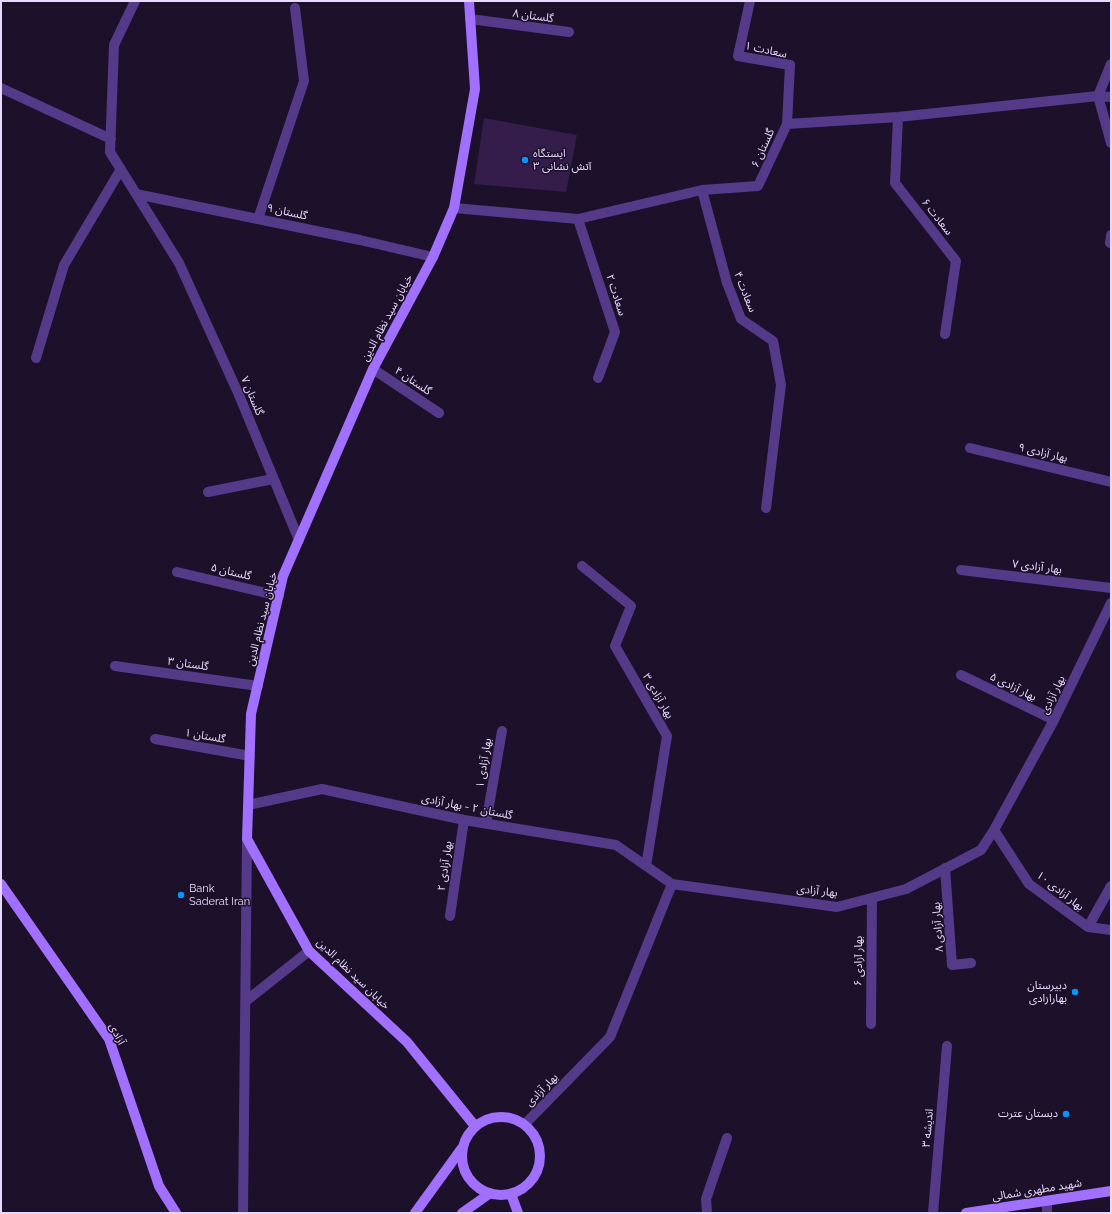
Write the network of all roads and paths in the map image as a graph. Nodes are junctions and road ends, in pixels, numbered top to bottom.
1 (136, 1) edge
2 (469, 1) edge
3 (750, 1) edge
4 (295, 8) dead end
5 (470, 19) junction
6 (569, 32) dead end
7 (1111, 64) edge
8 (1, 88) edge
9 (1098, 96) junction
10 (1111, 97) edge
11 (898, 117) junction
12 (787, 124) junction
13 (111, 139) junction
14 (1111, 143) edge
15 (121, 169) junction
16 (702, 190) junction
17 (136, 194) junction
18 (454, 208) junction
19 (258, 219) junction
20 (578, 219) junction
21 (433, 257) junction
22 (944, 334) dead end
23 (36, 358) dead end
24 (373, 369) junction
25 (598, 378) dead end
26 (439, 413) dead end
27 (970, 448) dead end
28 (273, 479) junction
29 (1111, 482) edge
30 (208, 492) dead end
31 (766, 508) dead end
32 (299, 540) junction
33 (582, 566) dead end
34 (961, 570) dead end
35 (177, 572) dead end
36 (1111, 588) edge
37 (279, 596) junction
38 (1111, 603) edge
39 (115, 666) dead end
40 (961, 675) dead end
41 (258, 686) junction
42 (1054, 720) junction
43 (502, 731) dead end
44 (155, 739) dead end
45 (250, 756) junction
46 (248, 805) junction
47 (464, 820) junction
48 (486, 823) junction
49 (994, 830) junction
50 (247, 839) junction
51 (646, 866) junction
52 (945, 868) junction
53 (1, 884) edge
54 (672, 884) junction
55 (1111, 886) edge
56 (872, 898) junction
57 (450, 916) dead end
58 (1088, 927) junction
59 (1111, 930) edge
60 (309, 951) junction
61 (971, 963) dead end
62 (246, 1001) junction
63 (871, 1024) dead end
64 (947, 1046) dead end
65 (525, 1124) junction
66 (475, 1126) junction
67 (727, 1138) dead end
68 (463, 1147) junction
69 (1111, 1191) edge
70 (489, 1194) junction
71 (512, 1194) junction
72 (1047, 1201) junction
73 (176, 1213) edge
74 (243, 1213) edge
75 (415, 1213) edge
76 (462, 1213) edge
77 (518, 1213) edge
78 (706, 1213) edge
79 (933, 1213) edge
80 (966, 1213) edge
81 (1047, 1213) edge

1 - 13 street, گلستان ۷
2 - 5 main road, خیابان سید نظام الدین
3 - 12 street, سعادت ۱
4 - 19 street
5 - 6 street, گلستان ۸
5 - 18 main road, خیابان سید نظام الدین
7 - 9 street
8 - 13 street
9 - 10 street, گلستان ۶
9 - 11 street, گلستان ۶
9 - 14 street
11 - 12 street, گلستان ۶
11 - 22 street, سعادت ۶
12 - 16 street, گلستان ۶
13 - 15 street, گلستان ۷
15 - 17 street, گلستان ۷
15 - 23 street
16 - 20 street, گلستان ۶
16 - 31 street, سعادت ۴
17 - 19 street, گلستان ۹
17 - 28 street, گلستان ۷
18 - 20 street, گلستان ۶
18 - 21 main road, خیابان سید نظام الدین
19 - 21 street, گلستان ۹
20 - 25 street, سعادت ۲
21 - 24 main road, خیابان سید نظام الدین
24 - 26 street, گلستان ۴
24 - 32 main road, خیابان سید نظام الدین
27 - 29 street, بهار آزادی ۹
28 - 30 street
28 - 32 street, گلستان ۷
32 - 37 main road, خیابان سید نظام الدین
33 - 51 street, بهار آزادی ۳
34 - 36 street, بهار آزادی ۷
35 - 37 street, گلستان ۵
37 - 41 main road, خیابان سید نظام الدین
38 - 42 street, بهار آزادی
39 - 41 street, گلستان ۳
40 - 42 street, بهار آزادی ۵
41 - 45 main road, خیابان سید نظام الدین
42 - 49 street, بهار آزادی
43 - 48 street, بهار آزادی ۱
44 - 45 street, گلستان ۱
45 - 46 main road, خیابان سید نظام الدین
46 - 47 street, گلستان ۲ - بهار آزادی
46 - 50 main road, خیابان سید نظام الدین
47 - 48 street, گلستان ۲ - بهار آزادی
47 - 57 street, بهار آزادی ۲
48 - 51 street, گلستان ۲ - بهار آزادی
49 - 52 street, بهار آزادی
49 - 58 street, بهار آزادی ۱۰
50 - 60 main road, خیابان سید نظام الدین
50 - 62 street
51 - 54 street, گلستان ۲ - بهار آزادی
52 - 56 street, بهار آزادی
52 - 61 street, بهار آزادی ۸
53 - 73 main road, آزادی
54 - 56 street, بهار آزادی
54 - 65 street, بهار آزادی
55 - 58 street
56 - 63 street, بهار آزادی ۶
58 - 59 street, بهار آزادی ۱۰
60 - 62 street
60 - 66 main road, خیابان سید نظام الدین
62 - 74 street
64 - 79 street, اندیشه ۳
65 - 66 main road
65 - 71 main road
66 - 68 main road
67 - 78 street
68 - 70 main road
68 - 75 main road
69 - 72 main road, شهید مطهری شمالی
70 - 71 main road
70 - 76 main road
71 - 77 main road
72 - 80 main road, شهید مطهری شمالی
72 - 81 street

